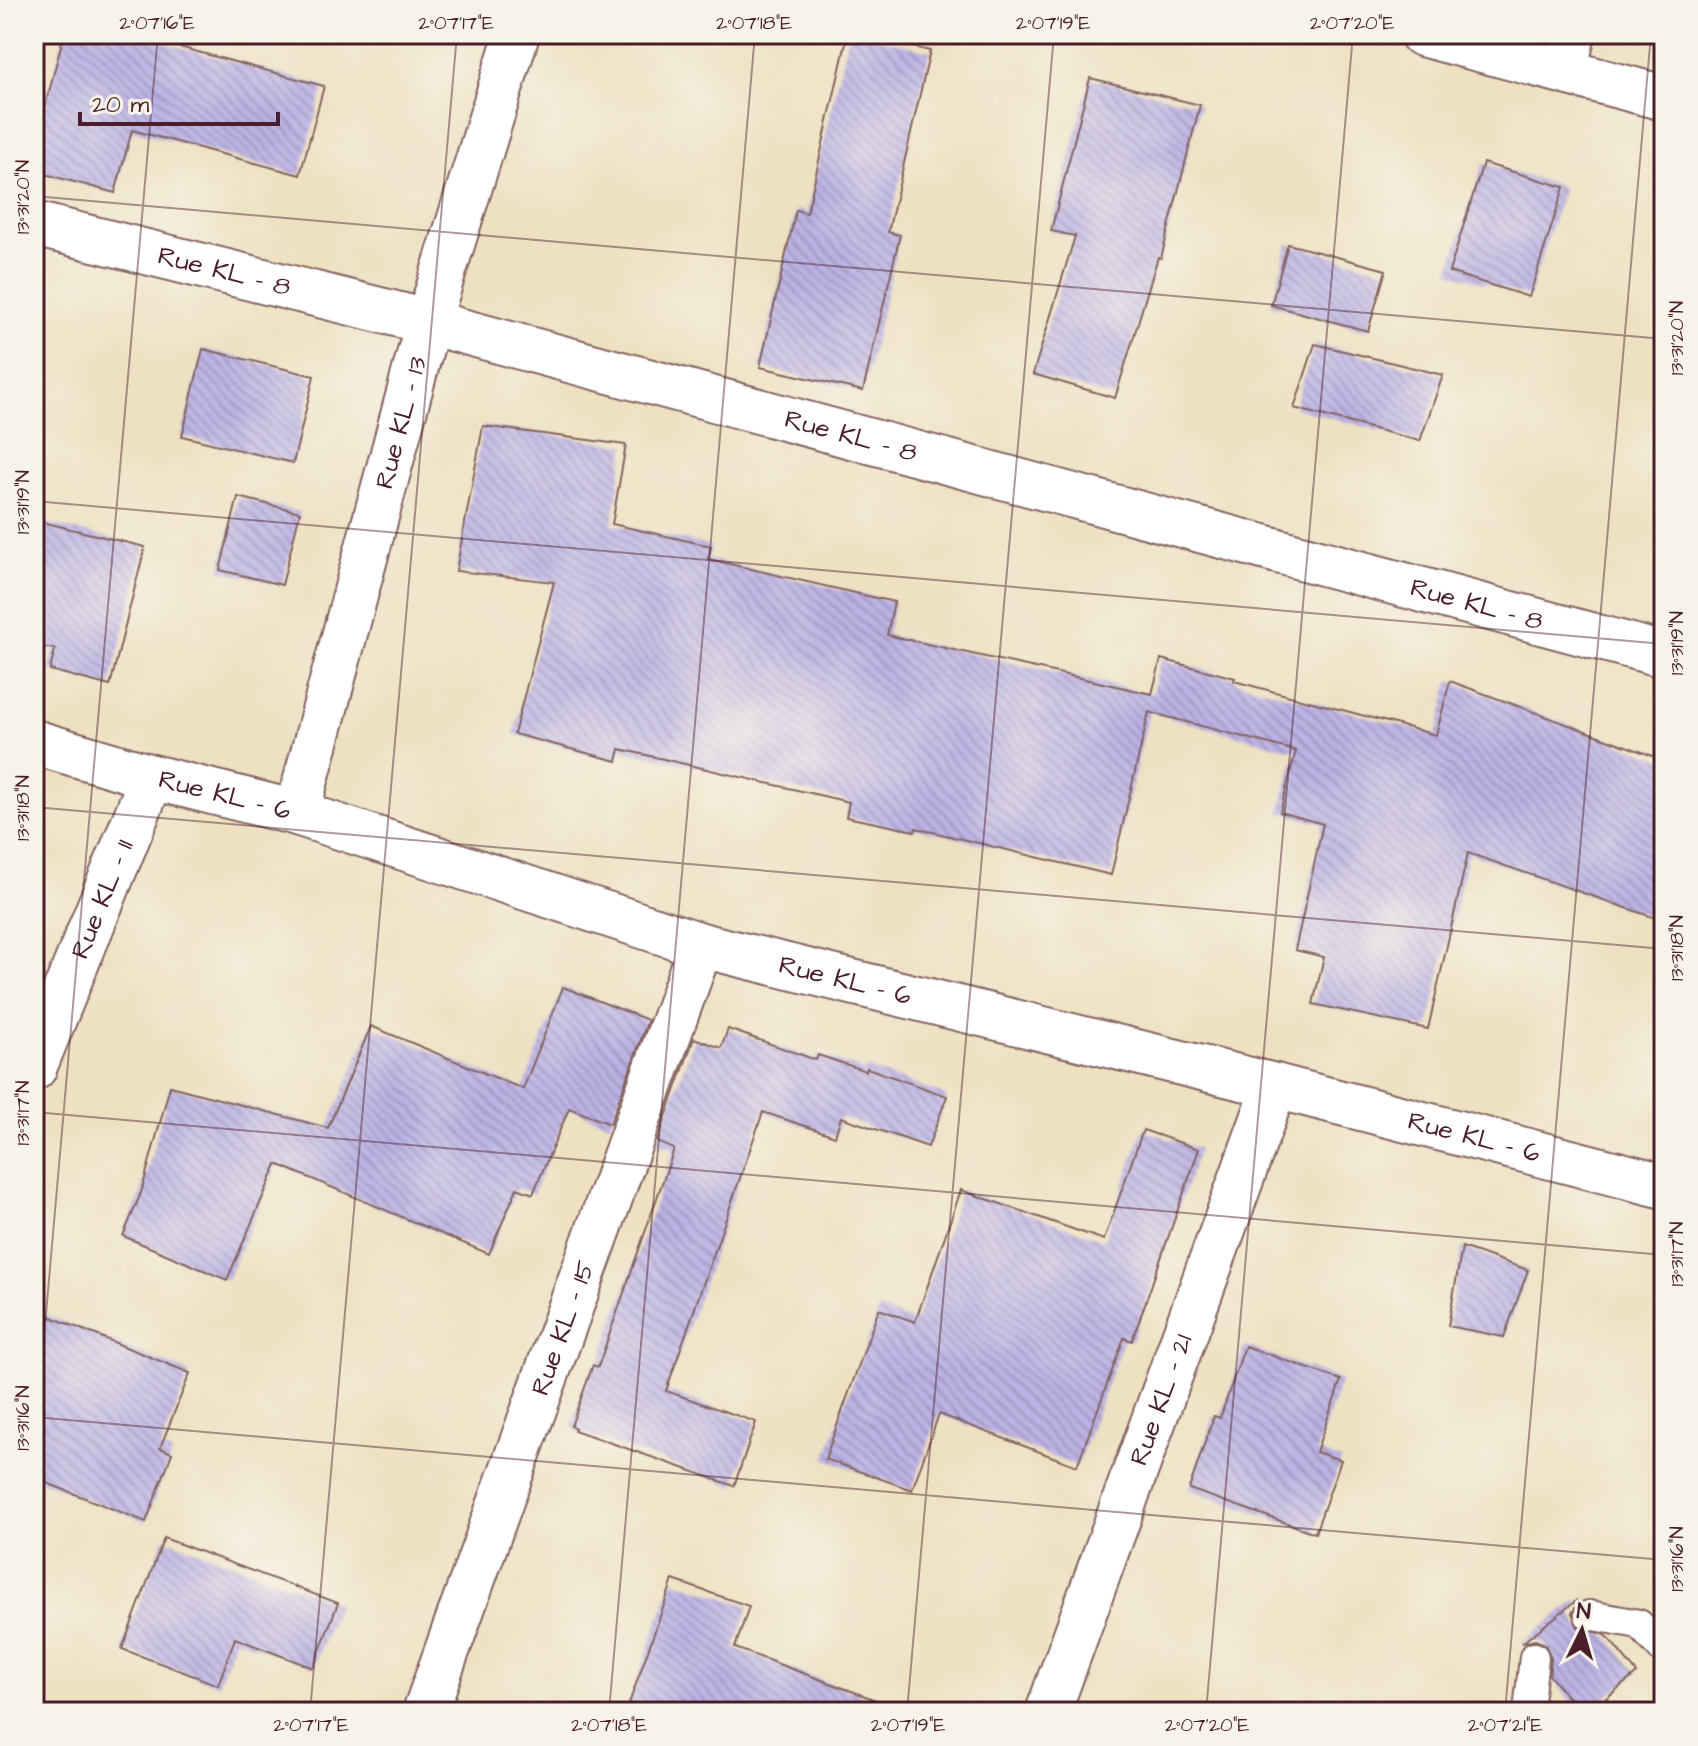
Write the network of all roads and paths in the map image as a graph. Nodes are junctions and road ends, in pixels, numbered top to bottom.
1 (517, 34) edge
2 (1422, 34) edge
3 (1569, 52) edge
4 (1664, 98) edge
5 (34, 224) edge
6 (428, 322) junction
7 (1664, 655) edge
8 (34, 742) edge
9 (152, 777) junction
10 (297, 813) junction
11 (701, 945) junction
12 (34, 1068) edge
13 (1275, 1086) junction
14 (1664, 1186) edge
15 (1589, 1615) dead end
16 (1664, 1651) edge
17 (1534, 1657) dead end
18 (425, 1712) edge
19 (1048, 1712) edge
20 (1528, 1712) edge

1 - 6 street, Rue KL - 13
2 - 3 street
3 - 4 street
5 - 6 street, Rue KL - 8
6 - 7 street, Rue KL - 8
6 - 10 street, Rue KL - 13
8 - 9 street, Rue KL - 6
9 - 10 street, Rue KL - 6
9 - 12 street, Rue KL - 11
10 - 11 street, Rue KL - 6
11 - 13 street, Rue KL - 6
11 - 18 street, Rue KL - 15
13 - 14 street, Rue KL - 6
13 - 19 street, Rue KL - 21
15 - 16 lane
17 - 20 lane

